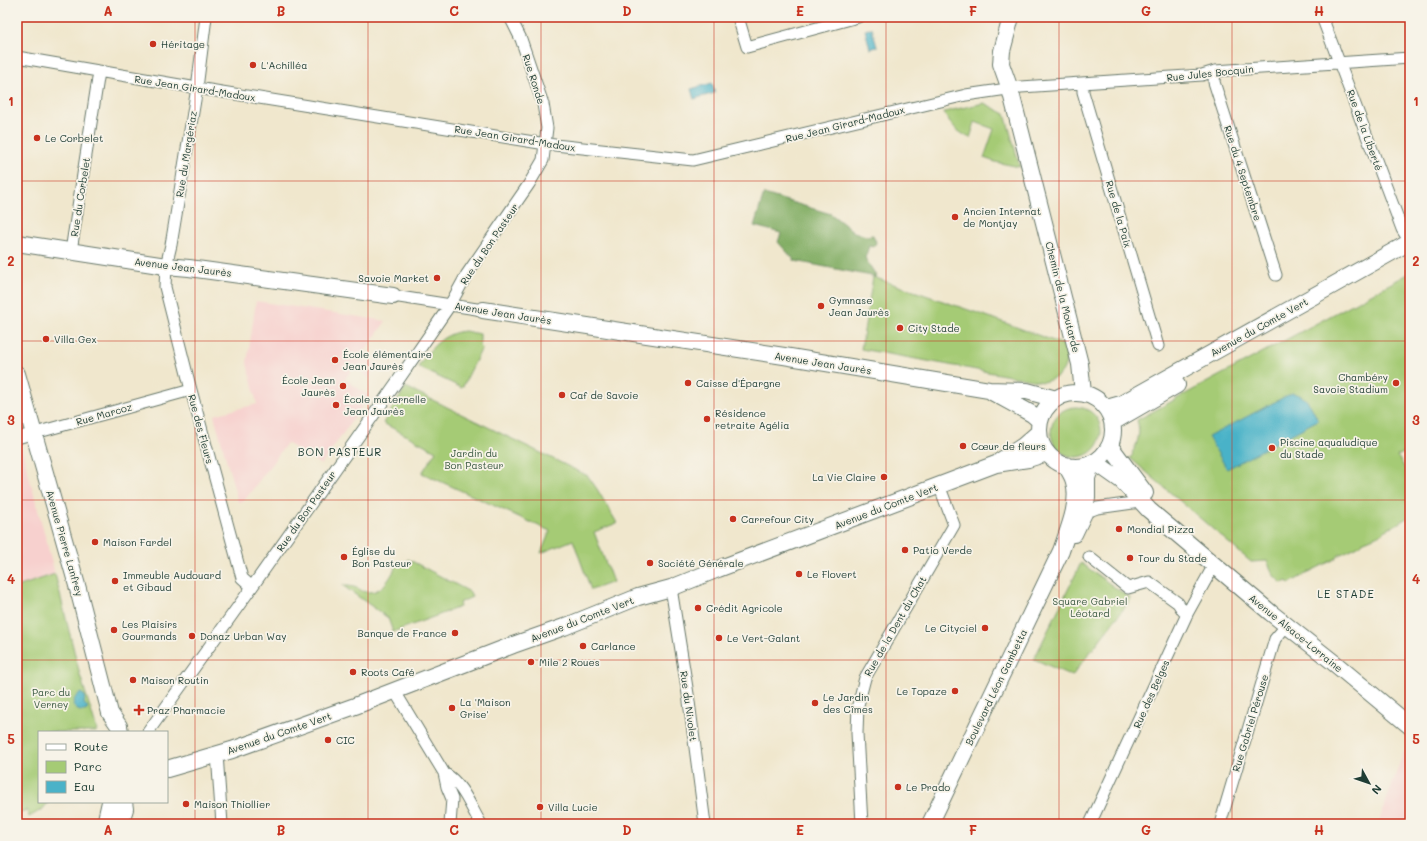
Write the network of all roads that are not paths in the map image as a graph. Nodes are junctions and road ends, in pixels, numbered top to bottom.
1 (206, 17) edge
2 (510, 17) edge
3 (738, 17) edge
4 (858, 17) edge
5 (1003, 17) edge
6 (1011, 17) edge
7 (1322, 17) edge
8 (1005, 39) junction
9 (17, 57) edge
10 (1410, 58) edge
11 (1340, 63) junction
12 (1214, 71) junction
13 (99, 72) junction
14 (1083, 83) junction
15 (197, 88) junction
16 (1010, 88) junction
17 (546, 144) junction
18 (1410, 242) edge
19 (17, 243) edge
20 (71, 251) junction
21 (1410, 254) edge
22 (166, 266) junction
23 (1276, 275) dead end
24 (393, 296) joint
25 (450, 305) junction
26 (483, 310) joint
27 (1158, 346) dead end
28 (17, 374) edge
29 (191, 390) junction
30 (989, 390) junction
31 (1083, 393) junction
32 (1056, 399) junction
33 (1110, 415) junction
34 (1040, 427) junction
35 (33, 434) junction
36 (17, 438) edge
37 (1110, 446) junction
38 (1047, 453) junction
39 (1093, 462) junction
40 (996, 464) junction
41 (1066, 465) junction
42 (939, 485) junction
43 (1140, 502) junction
44 (1084, 514) junction
45 (1184, 538) junction
46 (1061, 551) junction
47 (1089, 557) dead end
48 (1214, 565) junction
49 (252, 588) junction
50 (671, 588) junction
51 (1183, 611) dead end
52 (1287, 625) junction
53 (394, 690) junction
54 (110, 713) junction
55 (1410, 726) edge
56 (109, 731) edge
57 (120, 731) edge
58 (149, 731) edge
59 (217, 754) junction
60 (168, 769) edge
61 (444, 773) junction
62 (110, 803) edge
63 (124, 803) edge
64 (105, 824) edge
65 (120, 824) edge
66 (222, 824) edge
67 (450, 824) edge
68 (482, 824) edge
69 (705, 824) edge
70 (862, 824) edge
71 (930, 824) edge
72 (1090, 824) edge
73 (1220, 824) edge

1 - 15 street, Rue du Margériaz
2 - 17 street, Rue Ronde
3 - 4 street
5 - 8 main road, Chemin de la Moutarde
6 - 8 main road, Chemin de la Moutarde
7 - 11 street, Rue de la Liberté
8 - 16 main road, Chemin de la Moutarde
9 - 13 street, Rue Jean Girard-Madoux
10 - 11 street, Rue Jules Bocquin
11 - 12 street, Rue Jules Bocquin
11 - 18 street, Rue de la Liberté
12 - 14 street, Rue Jules Bocquin
12 - 23 street, Rue du 4 Septembre
13 - 15 street, Rue Jean Girard-Madoux
13 - 20 street, Rue du Corbelet
14 - 16 street, Rue Jules Bocquin
14 - 27 street, Rue de la Paix
15 - 17 street, Rue Jean Girard-Madoux
15 - 22 street, Rue du Margériaz
16 - 17 street, Rue Jean Girard-Madoux
16 - 31 main road, Chemin de la Moutarde
17 - 25 street, Rue du Bon Pasteur
18 - 33 main road, Avenue du Comte Vert
19 - 20 main road, Avenue Jean Jaurès
20 - 22 main road, Avenue Jean Jaurès
21 - 33 main road, Avenue du Comte Vert
22 - 24 main road, Avenue Jean Jaurès
22 - 29 street, Rue des Fleurs
24 - 25 street, Avenue Jean Jaurès
25 - 26 street, Avenue Jean Jaurès
25 - 49 street, Rue du Bon Pasteur
26 - 30 main road, Avenue Jean Jaurès
28 - 35 main road, Avenue Pierre Lanfrey
29 - 35 street, Rue Marcoz
29 - 49 street, Rue des Fleurs
30 - 32 main road, Avenue Jean Jaurès
30 - 34 main road, Avenue Jean Jaurès
31 - 32 main road
31 - 33 main road
32 - 34 main road
33 - 37 main road
34 - 38 main road
34 - 40 main road, Avenue du Comte Vert
35 - 36 street, Rue Marcoz
35 - 54 main road, Avenue Pierre Lanfrey
37 - 39 main road
37 - 45 main road, Avenue Alsace-Lorraine
38 - 40 main road, Avenue du Comte Vert
38 - 41 main road
39 - 41 main road
39 - 43 main road, Avenue Alsace-Lorraine
39 - 44 main road, Boulevard Léon Gambetta
40 - 42 main road, Avenue du Comte Vert
41 - 46 main road, Boulevard Léon Gambetta
42 - 50 main road, Avenue du Comte Vert
42 - 70 street, Rue de la Dent du Chat
43 - 44 street
43 - 45 main road, Avenue Alsace-Lorraine
44 - 46 main road, Boulevard Léon Gambetta
45 - 48 main road, Avenue Alsace-Lorraine
46 - 71 main road, Boulevard Léon Gambetta
47 - 51 street
48 - 52 main road, Avenue Alsace-Lorraine
48 - 72 street, Rue des Belges
49 - 58 street, Rue du Bon Pasteur
50 - 53 main road, Avenue du Comte Vert
50 - 69 street, Rue du Nivolet
52 - 55 main road, Avenue Alsace-Lorraine
52 - 73 street, Rue Gabriel Pérouse
53 - 59 main road, Avenue du Comte Vert
53 - 61 street
54 - 56 main road, Avenue Pierre Lanfrey
54 - 57 main road, Avenue Pierre Lanfrey
59 - 60 main road, Avenue du Comte Vert
59 - 66 street
61 - 67 street
61 - 68 street
62 - 64 main road
63 - 65 main road

